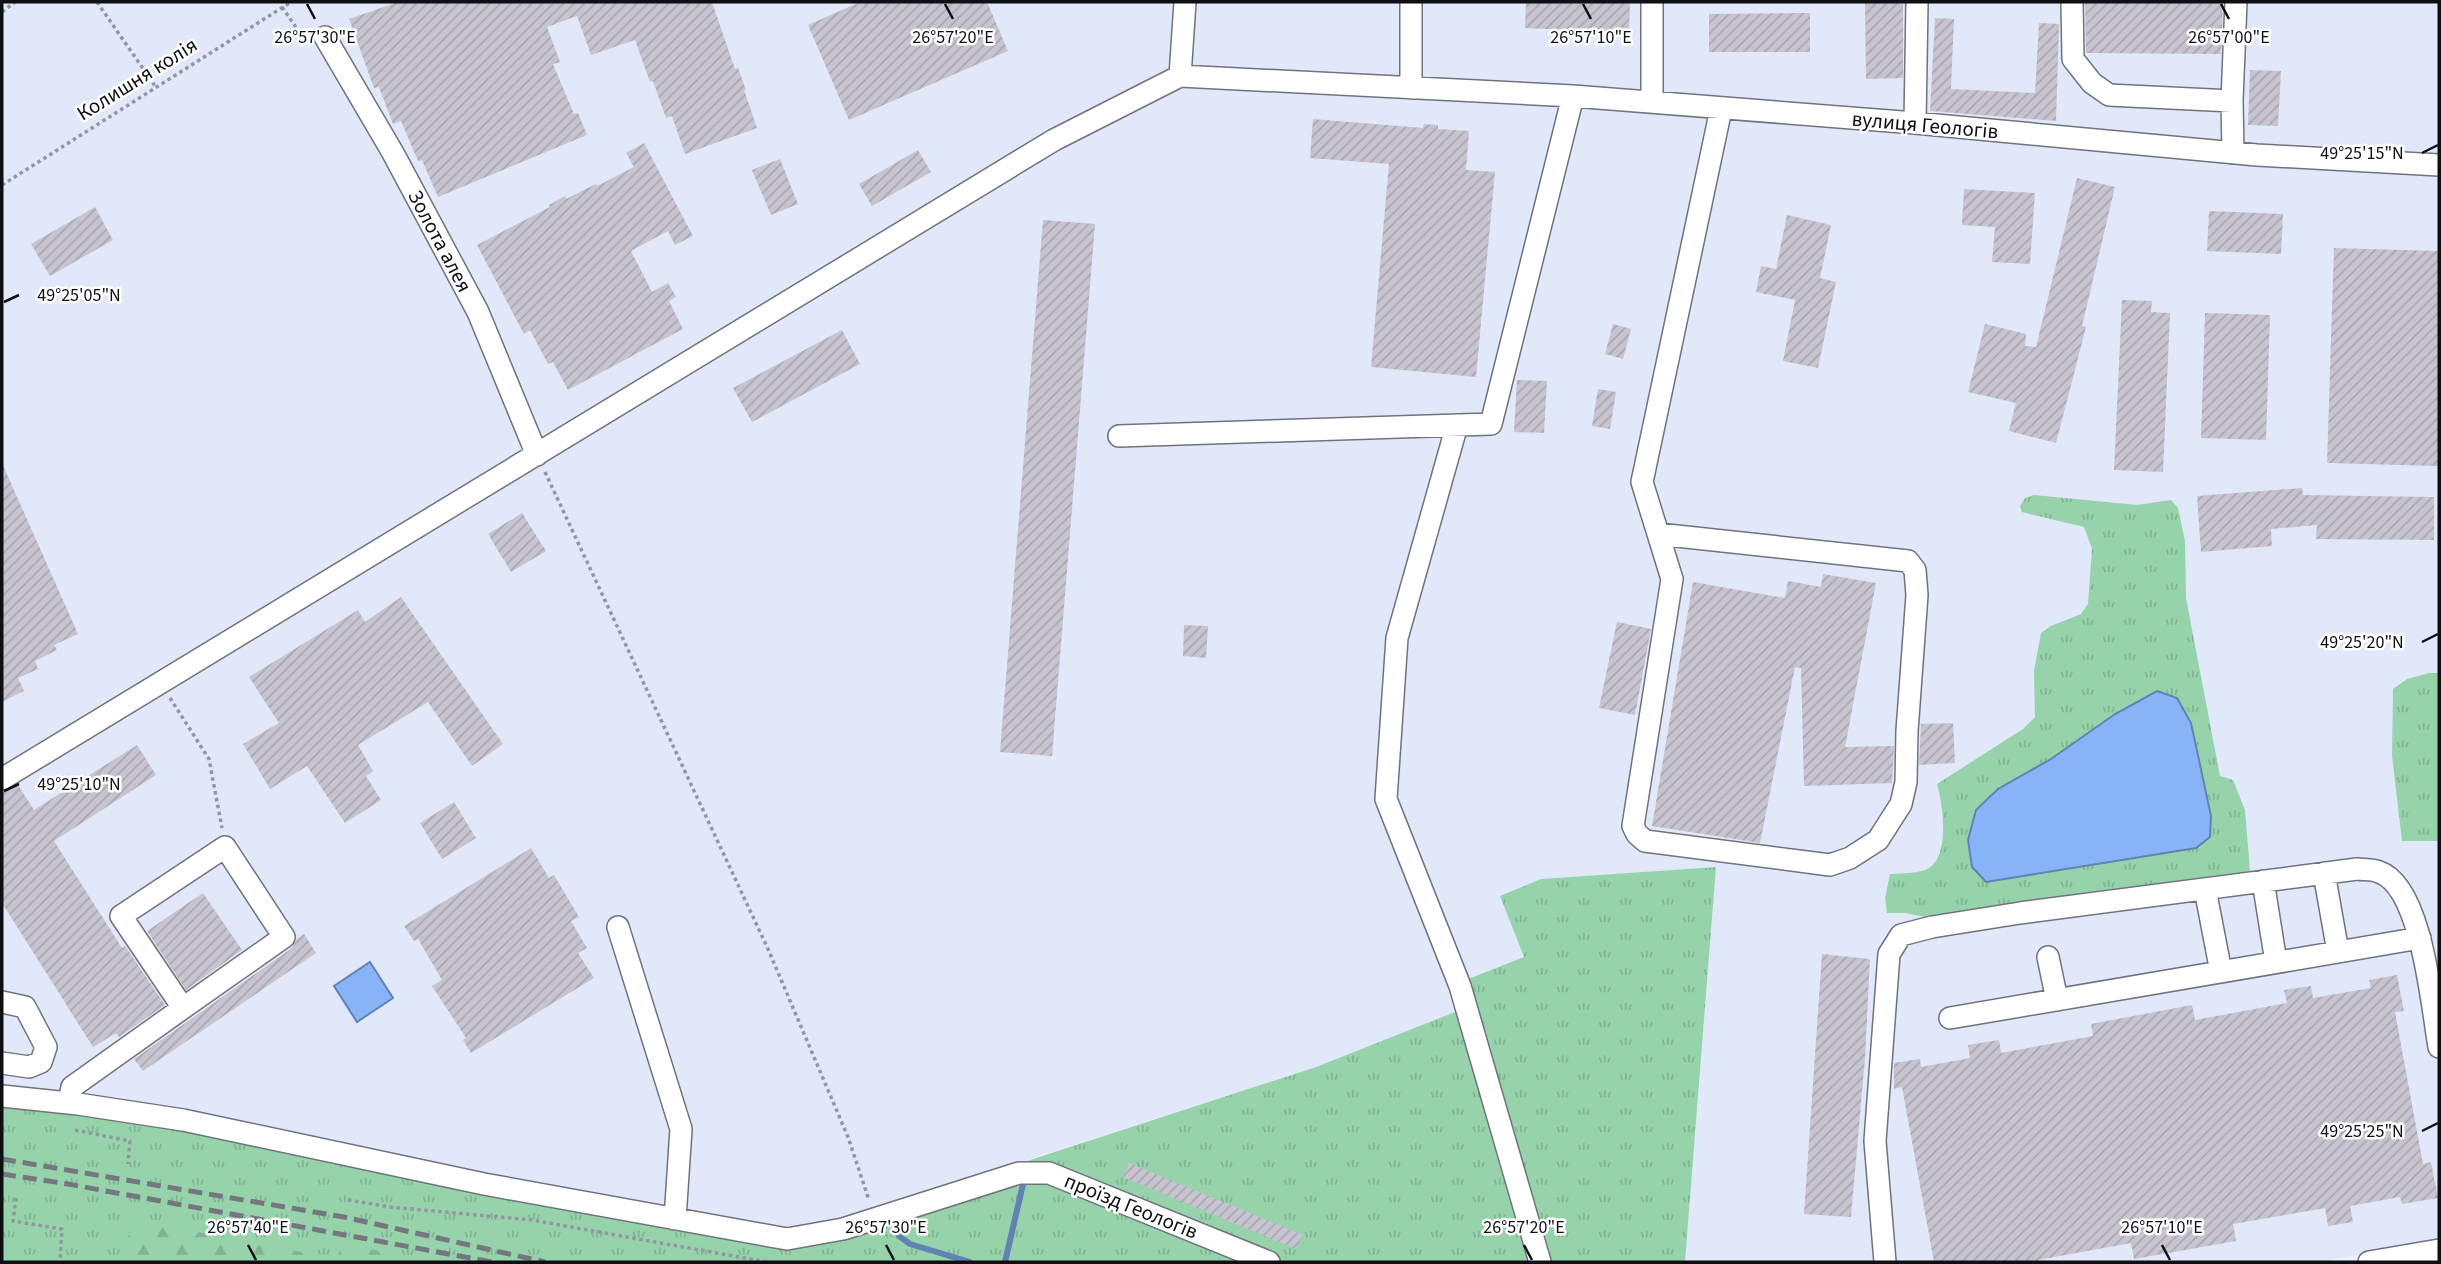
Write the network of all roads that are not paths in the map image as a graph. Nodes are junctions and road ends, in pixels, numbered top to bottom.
1 (1185, 2) edge
2 (1411, 2) edge
3 (1652, 2) edge
4 (1917, 2) edge
5 (2072, 2) edge
6 (2236, 2) edge
7 (325, 37) road end
8 (1180, 76) junction
9 (1411, 88) junction
10 (1573, 96) junction
11 (2232, 101) junction
12 (1652, 102) junction
13 (1721, 109) junction
14 (1915, 123) junction
15 (2233, 153) junction
16 (2439, 165) edge
17 (1457, 425) junction
18 (1119, 436) dead end
19 (537, 455) junction
20 (1658, 534) junction
21 (2, 779) edge
22 (2324, 873) junction
23 (2263, 881) junction
24 (2205, 889) junction
25 (618, 927) dead end
26 (2420, 938) junction
27 (2338, 952) junction
28 (2048, 957) dead end
29 (2276, 962) junction
30 (2221, 972) junction
31 (2057, 1000) junction
32 (2, 1002) edge
33 (183, 1008) junction
34 (1950, 1018) dead end
35 (2439, 1047) edge
36 (2, 1063) edge
37 (2, 1096) edge
38 (69, 1103) junction
39 (675, 1219) junction
40 (2439, 1250) edge
41 (1269, 1262) edge
42 (1540, 1262) edge
43 (1885, 1262) edge
44 (2369, 1262) edge

1 - 8 street
2 - 9 street
3 - 12 street
4 - 14 street
5 - 11 street
6 - 11 street
7 - 19 street, Золота алея
8 - 9 street, вулиця Геологів
8 - 19 street
9 - 10 street, вулиця Геологів
10 - 12 street, вулиця Геологів
10 - 17 street
11 - 15 street
12 - 13 street, вулиця Геологів
13 - 14 street, вулиця Геологів
13 - 20 street
14 - 15 street, вулиця Геологів
15 - 16 street, вулиця Геологів
17 - 18 street
17 - 42 street
19 - 21 street
20 - 20 street
22 - 23 street
22 - 26 street
22 - 27 street
23 - 24 street
23 - 29 street
24 - 30 street
24 - 43 street
25 - 39 street
26 - 27 street
26 - 35 street
27 - 29 street
28 - 31 street
29 - 30 street
30 - 31 street
31 - 34 street
32 - 36 street
33 - 33 street
33 - 38 street
37 - 38 street, проїзд Геологів
38 - 39 street, проїзд Геологів
39 - 41 street, проїзд Геологів
40 - 44 street

